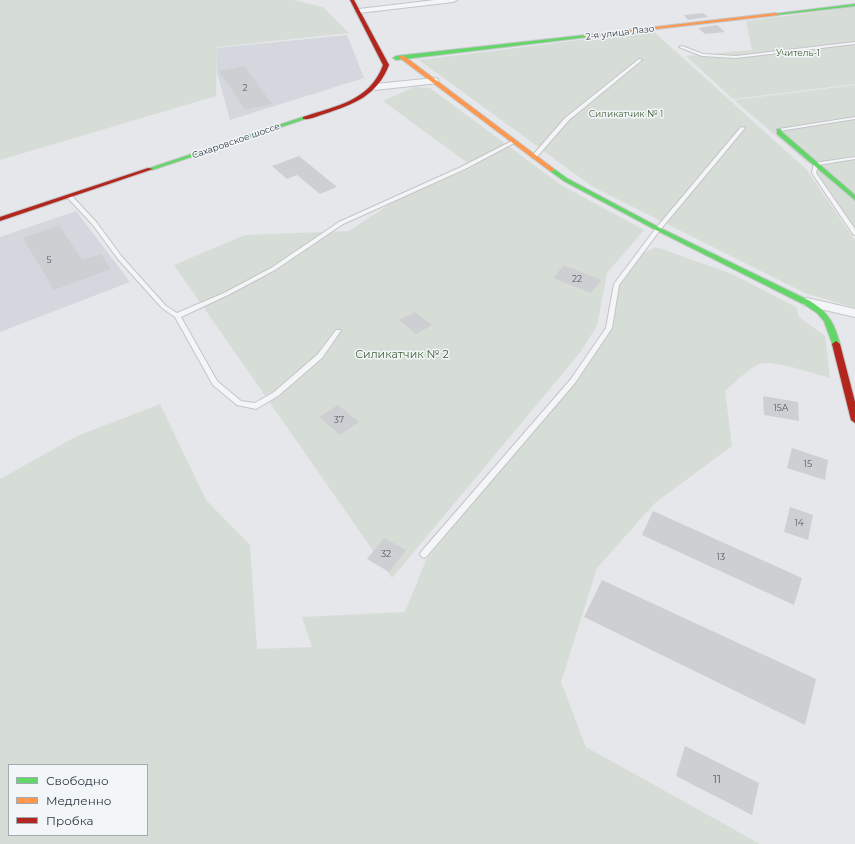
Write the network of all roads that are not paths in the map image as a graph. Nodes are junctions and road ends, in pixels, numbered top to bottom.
1 (352, 0) edge
2 (453, 0) edge
3 (855, 5) edge
4 (359, 11) junction
5 (855, 43) edge
6 (681, 47) dead end
7 (402, 58) junction
8 (384, 59) junction
9 (640, 60) dead end
10 (435, 81) junction
11 (375, 87) junction
12 (855, 118) edge
13 (742, 128) dead end
14 (779, 130) joint
15 (514, 142) junction
16 (534, 156) junction
17 (855, 158) edge
18 (816, 164) junction
19 (70, 197) junction
20 (855, 198) edge
21 (0, 219) edge
22 (658, 229) junction
23 (855, 233) edge
24 (804, 301) junction
25 (855, 314) edge
26 (176, 316) junction
27 (338, 331) dead end
28 (855, 420) edge
29 (424, 554) dead end

1 - 4 street
2 - 4 street
3 - 7 street, 2-я улица Лазо
4 - 8 street
5 - 6 lane
7 - 8 street, 2-я улица Лазо
7 - 10 street
8 - 11 street, Сахаровское шоссе
9 - 16 lane
10 - 11 street
10 - 15 street
11 - 19 street, Сахаровское шоссе
12 - 14 lane
13 - 22 lane
14 - 18 street
15 - 16 street
15 - 26 lane
16 - 22 street
17 - 18 lane
18 - 20 street
18 - 23 lane
19 - 21 street, Сахаровское шоссе
19 - 26 lane
22 - 24 street
22 - 29 lane
24 - 25 street
24 - 28 street
26 - 27 lane

